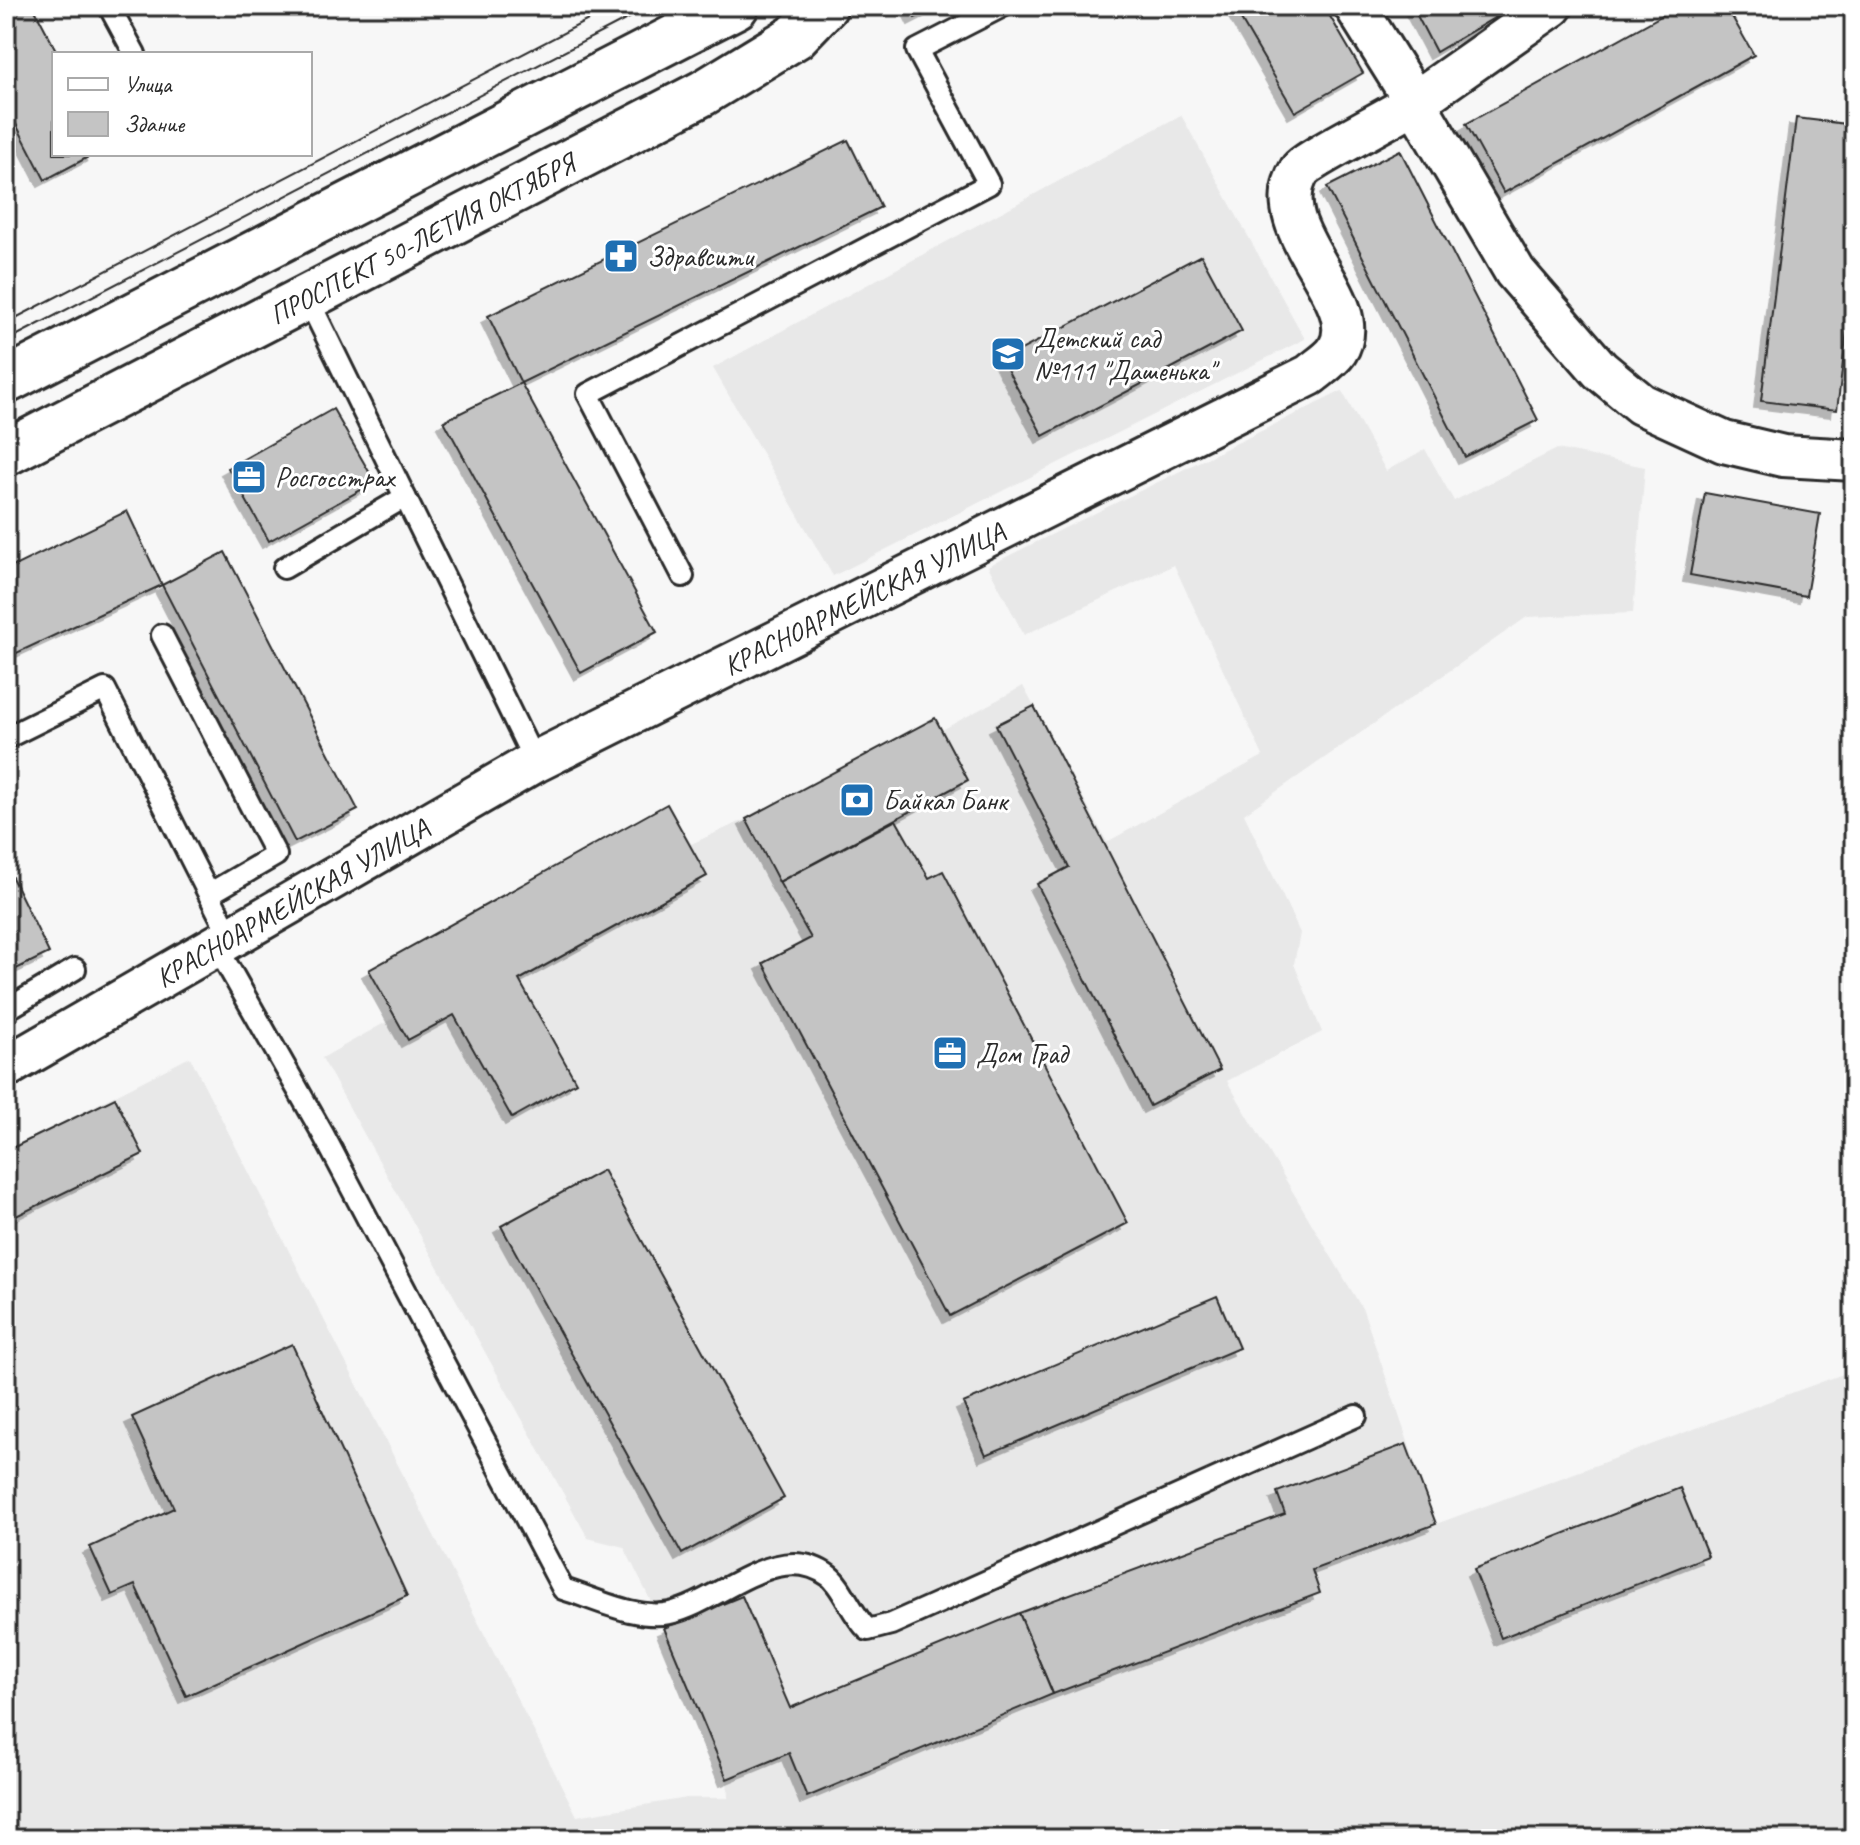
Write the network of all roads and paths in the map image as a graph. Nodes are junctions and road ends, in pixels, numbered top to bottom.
1 (109, 6) edge
2 (736, 6) edge
3 (825, 6) edge
4 (1003, 6) edge
5 (1355, 6) edge
6 (1552, 6) edge
7 (134, 52) edge
8 (1415, 102) junction
9 (307, 297) junction
10 (6, 381) edge
11 (6, 453) edge
12 (1854, 460) edge
13 (405, 497) junction
14 (284, 568) dead end
15 (683, 576) dead end
16 (162, 635) dead end
17 (6, 738) edge
18 (535, 762) junction
19 (209, 894) junction
20 (224, 942) junction
21 (75, 969) dead end
22 (6, 1010) edge
23 (6, 1067) edge
24 (1356, 1416) dead end

1 - 7 lane
2 - 10 main road
3 - 9 main road, ПРОСПЕКТ 50-ЛЕТИЯ ОКТЯБРЯ
4 - 15 lane
5 - 8 street
6 - 8 street, КРАСНОАРМЕЙСКАЯ УЛИЦА
8 - 12 street
8 - 18 street, КРАСНОАРМЕЙСКАЯ УЛИЦА
9 - 11 main road, ПРОСПЕКТ 50-ЛЕТИЯ ОКТЯБРЯ
9 - 13 lane
13 - 14 lane
13 - 18 lane
16 - 19 lane
17 - 19 lane
18 - 20 street, КРАСНОАРМЕЙСКАЯ УЛИЦА
19 - 20 lane
20 - 23 street, КРАСНОАРМЕЙСКАЯ УЛИЦА
20 - 24 lane
21 - 22 lane

